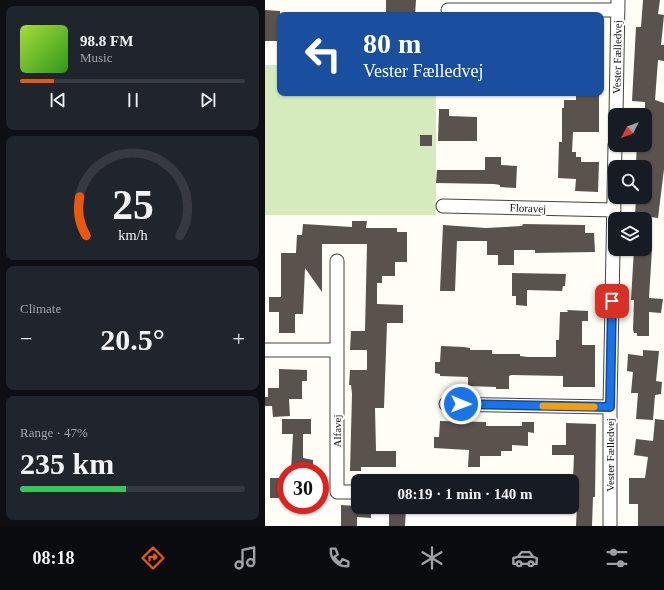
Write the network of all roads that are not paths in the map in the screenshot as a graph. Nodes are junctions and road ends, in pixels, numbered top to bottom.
1 (618, 5) edge
2 (448, 10) dead end
3 (616, 108) edge
4 (615, 152) edge
5 (443, 206) dead end
6 (614, 210) junction
7 (337, 261) dead end
8 (265, 350) edge
9 (337, 350) junction
10 (446, 404) dead end
11 (610, 407) junction
12 (351, 492) edge
13 (610, 526) edge

1 - 2 street
1 - 3 street, Vester Fælledvej
4 - 6 street, Vester Fælledvej
5 - 6 street, Floravej
6 - 11 street, Vester Fælledvej
7 - 9 street, Alfavej
8 - 9 street
9 - 12 street, Alfavej
10 - 11 street
11 - 13 street, Vester Fælledvej

